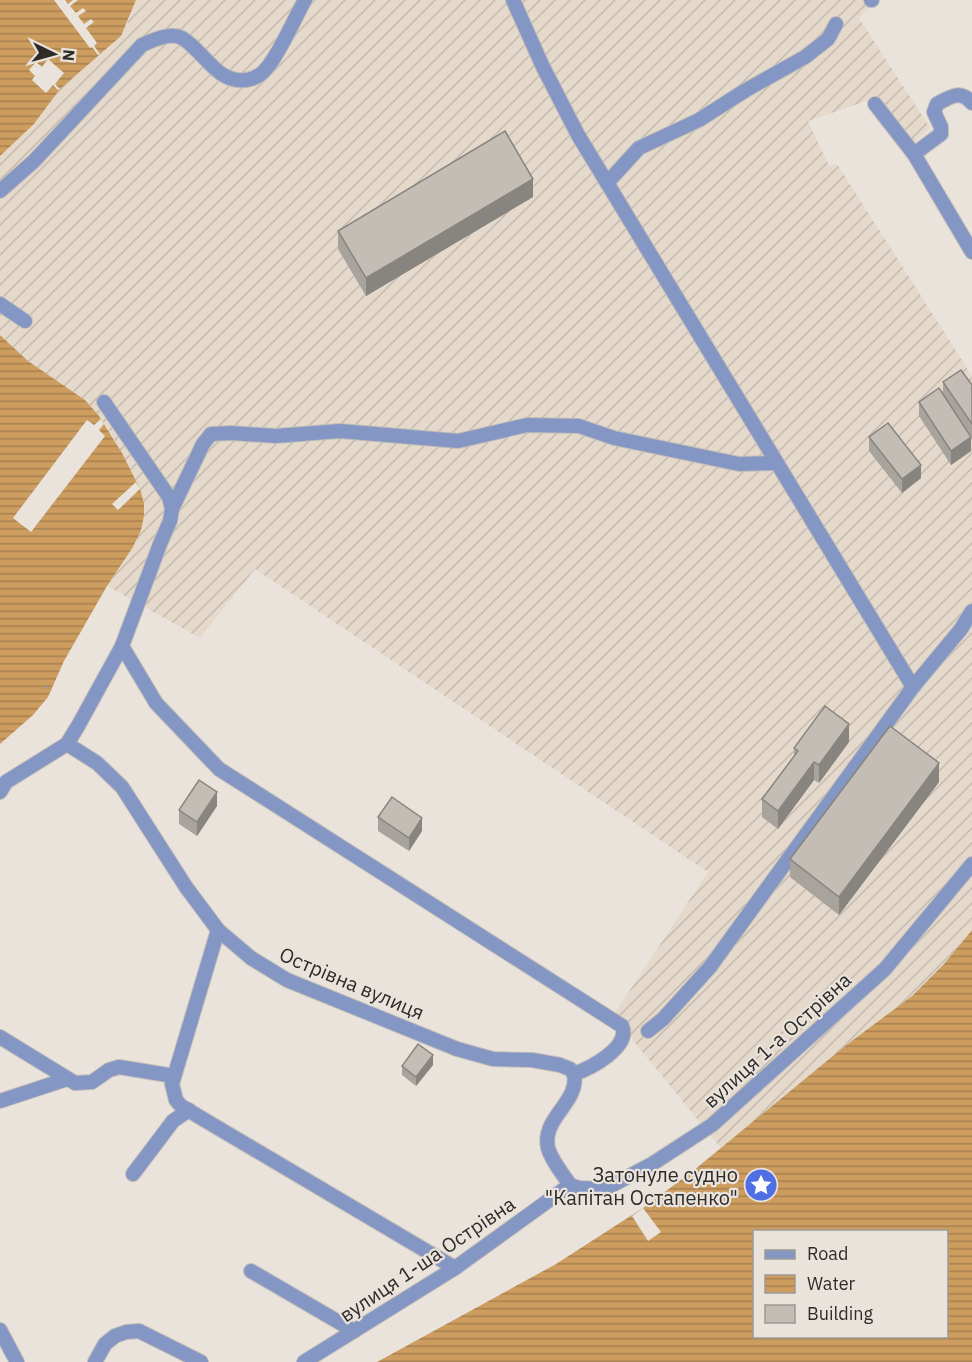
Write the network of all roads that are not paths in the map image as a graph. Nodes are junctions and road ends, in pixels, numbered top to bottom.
1 (305, 0) edge
2 (512, 1) edge
3 (836, 24) dead end
4 (972, 103) edge
5 (875, 104) dead end
6 (914, 154) junction
7 (607, 183) junction
8 (0, 190) edge
9 (972, 252) edge
10 (0, 304) edge
11 (25, 321) dead end
12 (104, 402) dead end
13 (777, 464) junction
14 (172, 509) junction
15 (972, 610) edge
16 (122, 646) junction
17 (913, 687) junction
18 (67, 744) junction
19 (0, 792) edge
20 (972, 864) edge
21 (218, 930) junction
22 (648, 1031) dead end
23 (0, 1037) edge
24 (574, 1074) junction
25 (174, 1076) junction
26 (67, 1079) junction
27 (0, 1101) edge
28 (189, 1110) junction
29 (133, 1174) dead end
30 (570, 1185) junction
31 (455, 1268) junction
32 (251, 1271) dead end
33 (0, 1330) edge
34 (354, 1331) junction
35 (17, 1362) edge
36 (95, 1362) edge
37 (201, 1362) edge
38 (304, 1362) edge

1 - 8 street
2 - 7 street
3 - 7 street
4 - 6 street
5 - 6 street
6 - 9 street
7 - 13 street
10 - 11 street
12 - 14 street
13 - 14 street
13 - 17 street
14 - 16 street
15 - 17 street
16 - 18 street
16 - 24 street
17 - 22 street
18 - 19 street
18 - 21 street, Острівна вулиця
20 - 30 street, вулиця 1-а Острівна
21 - 24 street, Острівна вулиця
21 - 25 street
23 - 26 street
24 - 30 street
25 - 26 street
25 - 28 street
26 - 27 street
28 - 29 street
28 - 31 street
30 - 31 street, вулиця 1-ша Острівна
31 - 34 street, вулиця 1-ша Острівна
32 - 34 street
33 - 35 street
34 - 38 street, вулиця 1-ша Острівна
36 - 37 street

